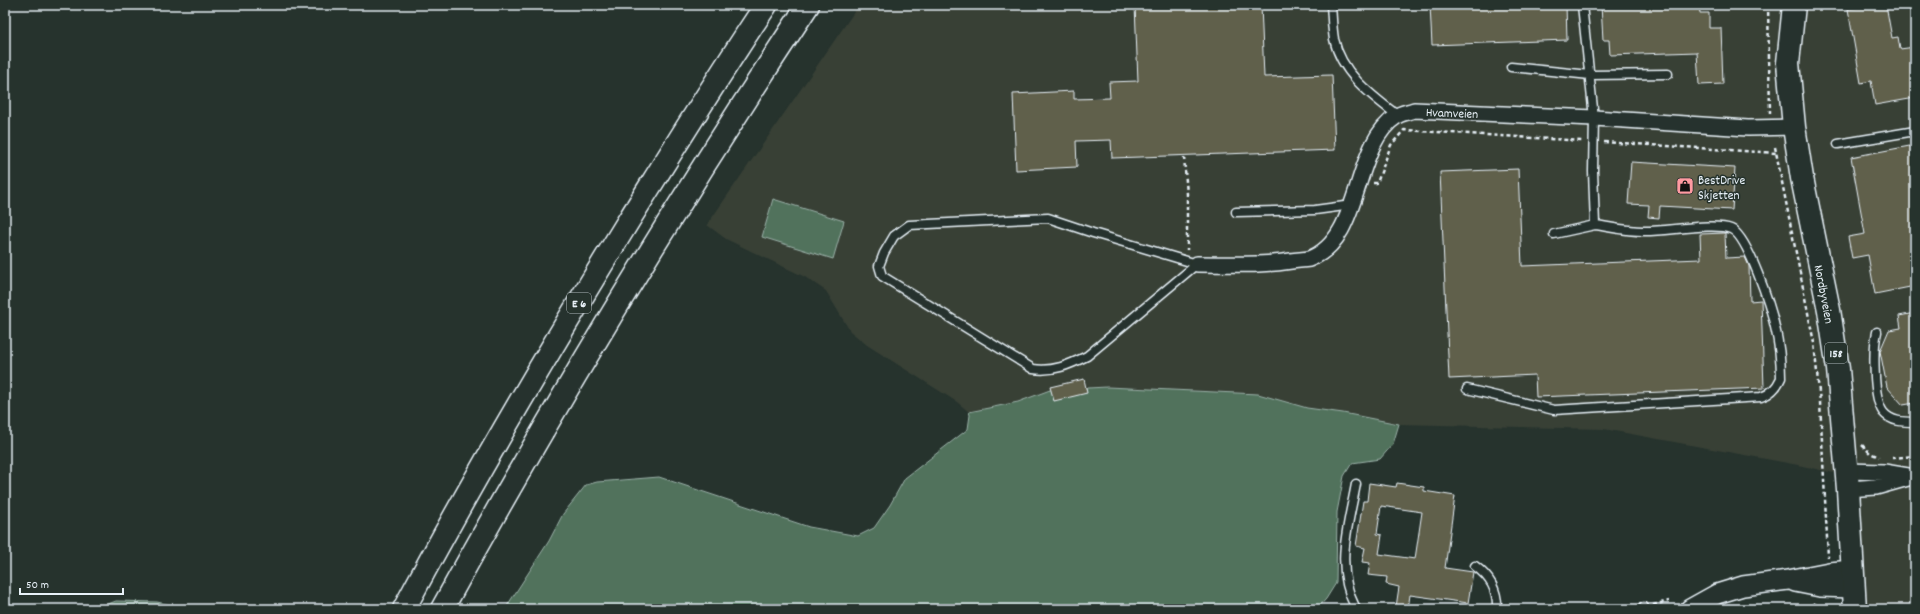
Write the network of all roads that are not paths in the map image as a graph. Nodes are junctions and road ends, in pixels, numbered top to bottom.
1 (766, 5) edge
2 (808, 5) edge
3 (1332, 5) edge
4 (1582, 5) edge
5 (1794, 5) edge
6 (1808, 5) edge
7 (1511, 67) dead end
8 (1590, 74) junction
9 (1668, 74) dead end
10 (1792, 100) junction
11 (1397, 115) junction
12 (1594, 118) junction
13 (1794, 127) junction
14 (1915, 131) edge
15 (1838, 144) dead end
16 (1352, 205) junction
17 (1236, 212) dead end
18 (1595, 225) junction
19 (1554, 234) dead end
20 (1192, 262) junction
21 (1877, 332) dead end
22 (1467, 389) dead end
23 (1915, 422) edge
24 (1912, 476) edge
25 (1848, 480) junction
26 (1356, 484) dead end
27 (1475, 566) dead end
28 (1853, 579) junction
29 (404, 609) edge
30 (442, 609) edge
31 (1356, 609) edge
32 (1497, 609) edge
33 (1690, 609) edge
34 (1855, 609) edge

1 - 29 main road, E 6
2 - 30 main road, E 6
3 - 11 lane
4 - 8 lane
5 - 10 main road, Nordbyveien / 158
6 - 10 main road, Nordbyveien / 158
7 - 8 lane
8 - 9 lane
8 - 12 lane
10 - 13 main road, Nordbyveien / 158
11 - 12 street, Hvamveien
11 - 16 street
12 - 13 street, Hvamveien
12 - 18 lane
13 - 25 main road, Nordbyveien / 158
14 - 15 lane
16 - 17 lane
16 - 20 street
18 - 19 lane
18 - 22 lane
20 - 20 lane
21 - 23 lane
24 - 25 street
25 - 28 main road, Nordbyveien / 158
26 - 31 lane
27 - 32 lane
28 - 33 street
28 - 34 main road, Nordbyveien / 158

